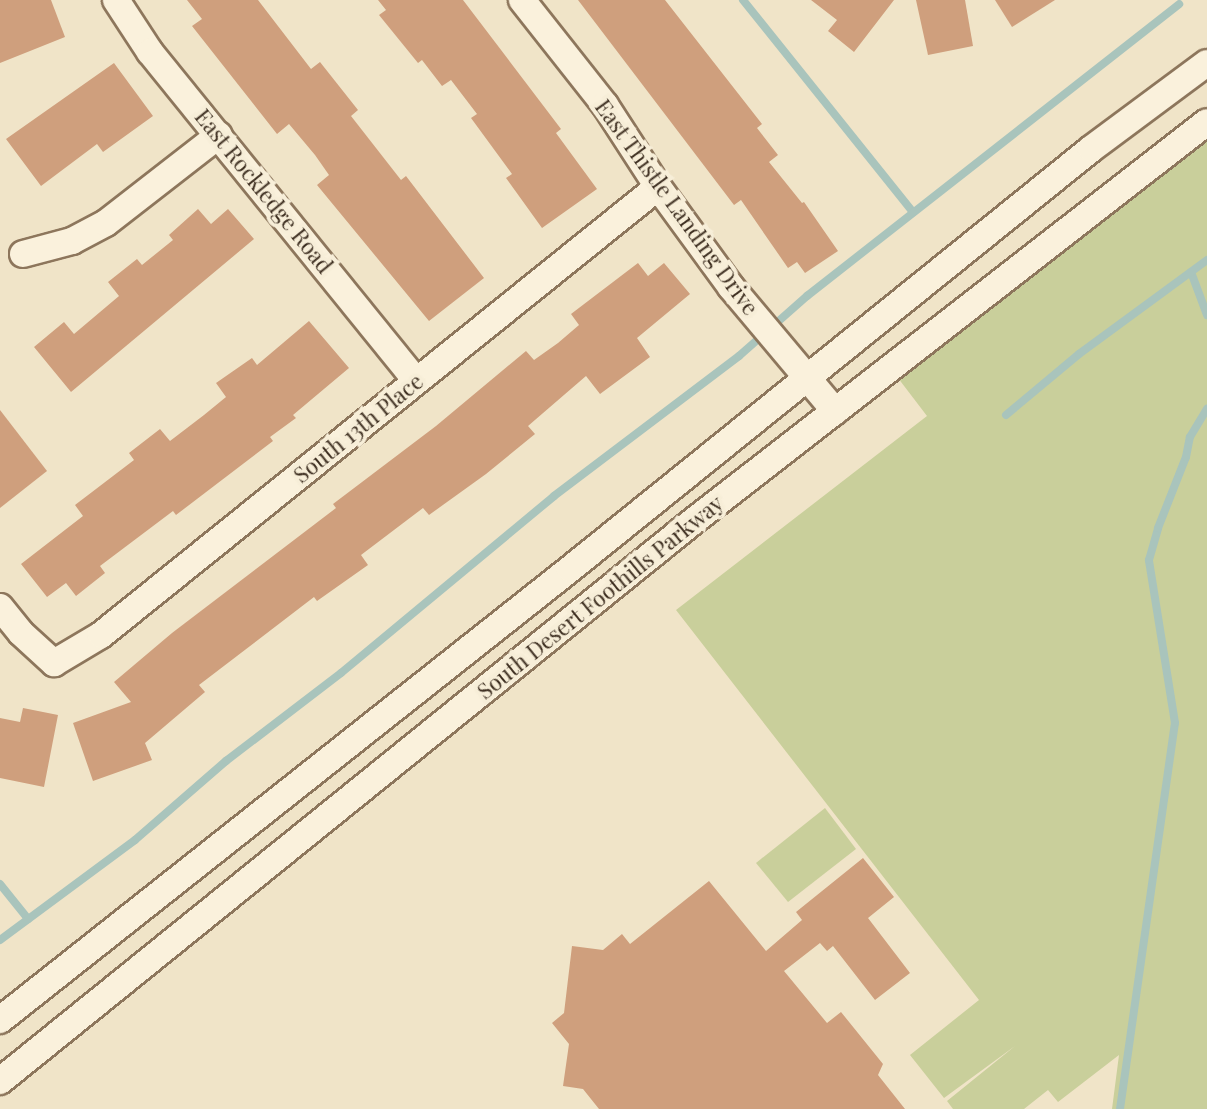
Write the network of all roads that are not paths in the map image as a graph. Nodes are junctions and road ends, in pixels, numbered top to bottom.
1 (116, 0) edge
2 (522, 0) edge
3 (1207, 63) edge
4 (1207, 122) edge
5 (219, 135) junction
6 (658, 187) junction
7 (23, 254) dead end
8 (808, 376) junction
9 (416, 381) junction
10 (835, 411) junction
11 (0, 607) edge
12 (381, 717) junction
13 (409, 753) junction
14 (0, 1020) edge
15 (0, 1081) edge

1 - 5 street, East Rockledge Road
2 - 6 street, East Thistle Landing Drive
3 - 8 street, South Desert Foothills Parkway
4 - 10 street, South Desert Foothills Parkway
5 - 7 street
5 - 9 street, East Rockledge Road
6 - 8 street, East Thistle Landing Drive
6 - 9 street, South 13th Place
8 - 10 street, East Thistle Landing Drive
8 - 12 street, South Desert Foothills Parkway
9 - 11 street, South 13th Place
10 - 13 street, South Desert Foothills Parkway
12 - 13 street
12 - 14 street, South Desert Foothills Parkway
13 - 15 street, South Desert Foothills Parkway

